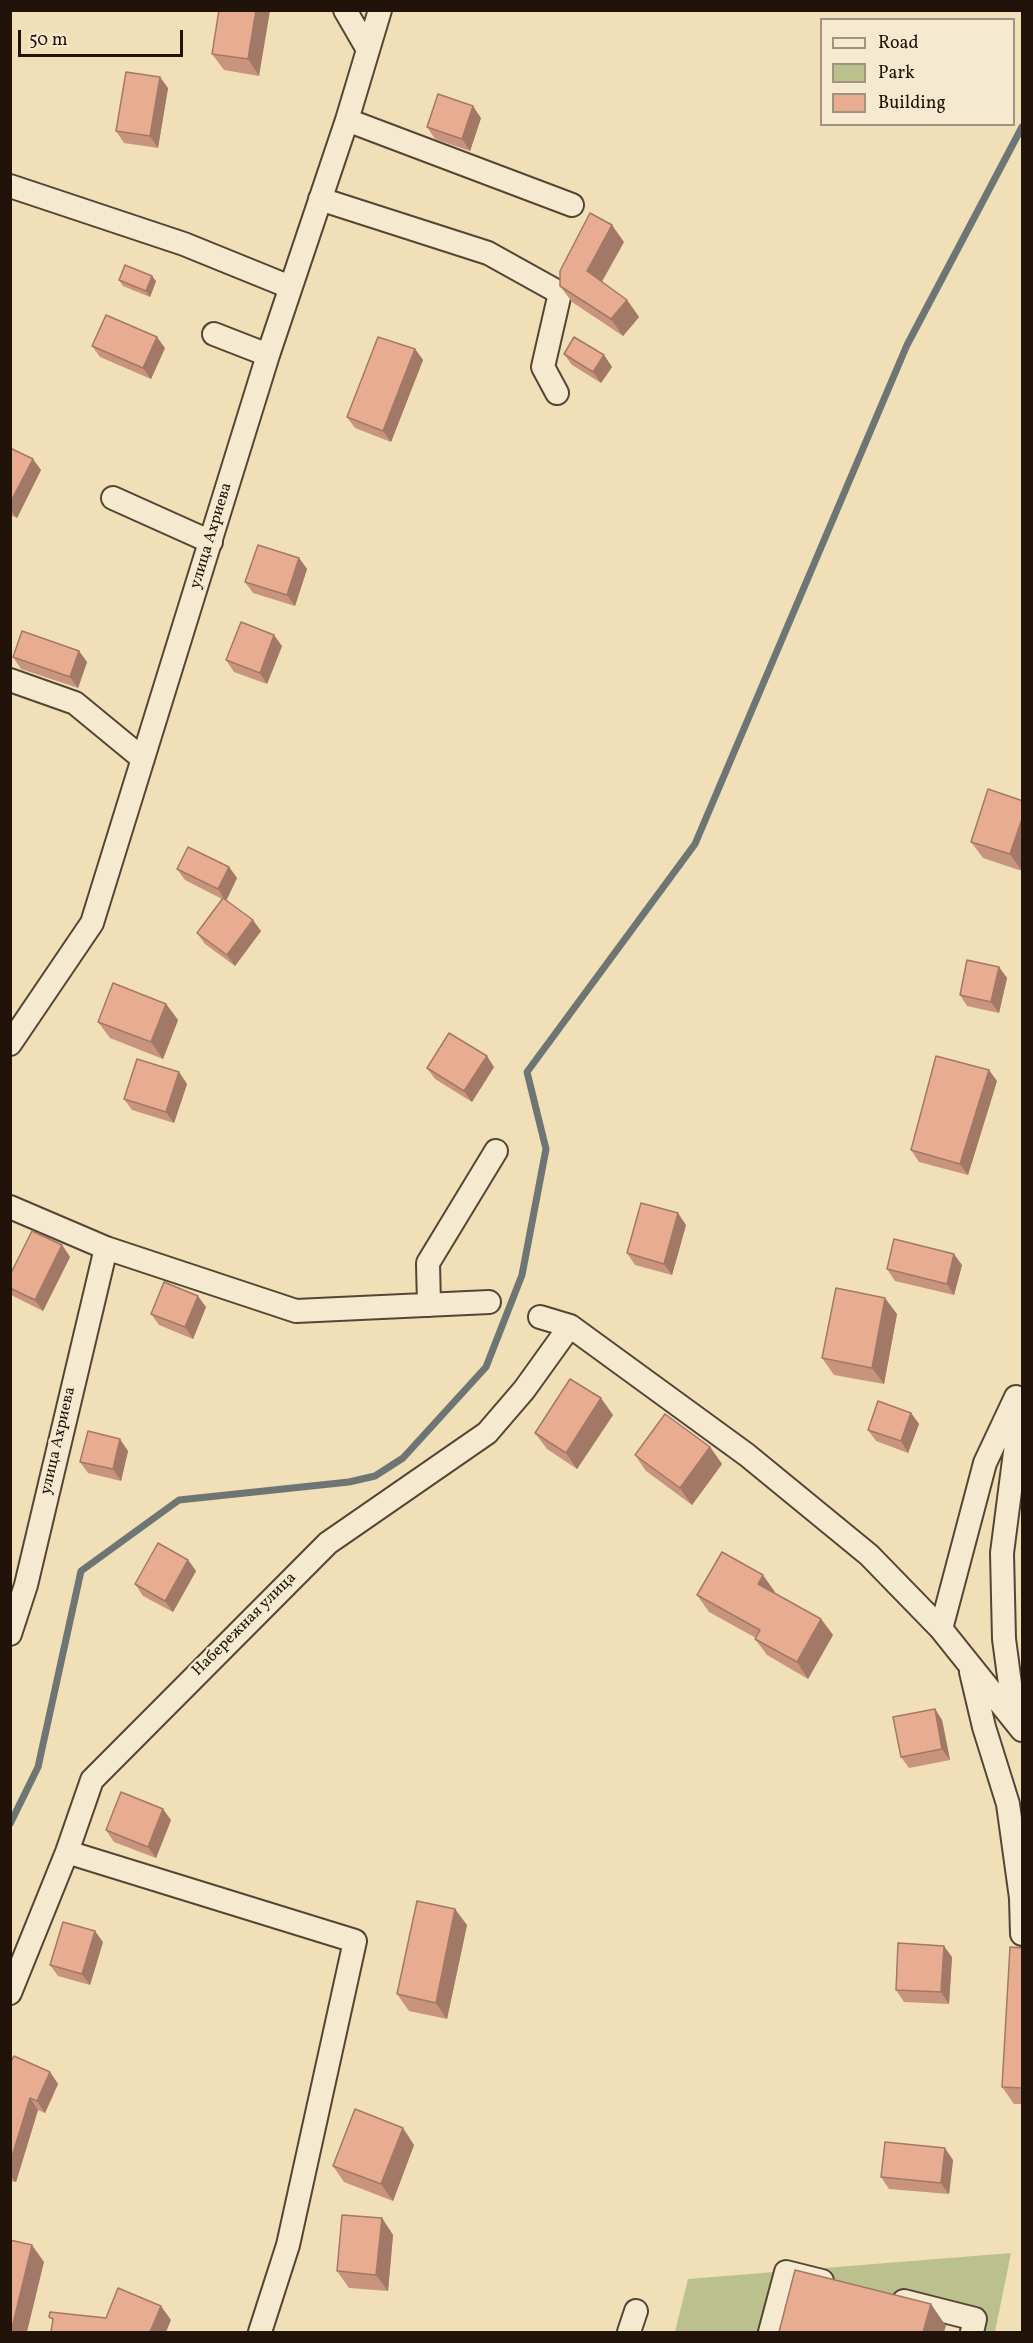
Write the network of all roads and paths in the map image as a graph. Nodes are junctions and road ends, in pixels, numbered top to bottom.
1 (345, 10) edge
2 (380, 10) edge
3 (367, 48) junction
4 (347, 120) junction
5 (10, 186) edge
6 (320, 199) junction
7 (572, 205) dead end
8 (290, 286) junction
9 (214, 334) dead end
10 (268, 355) junction
11 (557, 393) dead end
12 (113, 498) dead end
13 (211, 542) junction
14 (10, 681) edge
15 (143, 759) junction
16 (10, 1044) edge
17 (496, 1151) dead end
18 (10, 1208) edge
19 (106, 1248) junction
20 (489, 1302) dead end
21 (429, 1305) junction
22 (540, 1317) dead end
23 (570, 1326) junction
24 (1023, 1382) edge
25 (1023, 1398) edge
26 (941, 1629) junction
27 (10, 1634) edge
28 (969, 1664) junction
29 (1019, 1726) edge
30 (68, 1852) junction
31 (1023, 1934) edge
32 (10, 1993) edge
33 (842, 2286) edge
34 (886, 2297) edge
35 (636, 2311) dead end
36 (260, 2332) edge
37 (629, 2332) edge
38 (770, 2332) edge
39 (972, 2332) edge

1 - 3 street
2 - 3 street, улица Ахриева
3 - 4 street, улица Ахриева
4 - 6 street, улица Ахриева
4 - 7 street
5 - 8 street
6 - 8 street, улица Ахриева
6 - 11 street
8 - 10 street, улица Ахриева
9 - 10 street
10 - 13 street, улица Ахриева
12 - 13 street
13 - 15 street, улица Ахриева
14 - 15 street
15 - 16 street, улица Ахриева
17 - 21 street
18 - 19 street
19 - 21 street
19 - 27 street, улица Ахриева
20 - 21 street
22 - 23 street
23 - 26 street
23 - 30 street, Набережная улица
24 - 26 street
25 - 29 street
26 - 28 street
28 - 29 street
28 - 31 street
30 - 32 street, Набережная улица
30 - 36 street
33 - 38 street
34 - 39 street
35 - 37 street

